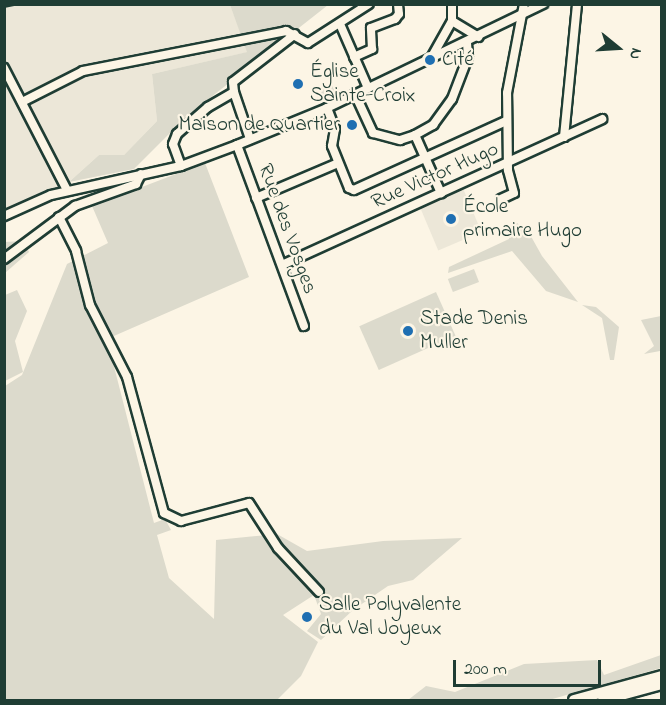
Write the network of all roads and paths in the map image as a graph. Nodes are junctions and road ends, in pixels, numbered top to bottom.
1 (369, 4) edge
2 (398, 4) edge
3 (452, 4) edge
4 (524, 4) edge
5 (543, 4) edge
6 (577, 4) edge
7 (524, 16) junction
8 (452, 21) junction
9 (340, 24) junction
10 (295, 34) junction
11 (479, 37) junction
12 (467, 43) junction
13 (354, 57) junction
14 (430, 60) junction
15 (4, 68) edge
16 (368, 88) junction
17 (234, 92) junction
18 (354, 94) junction
19 (22, 102) junction
20 (327, 108) junction
21 (602, 119) dead end
22 (506, 121) junction
23 (415, 135) junction
24 (564, 137) junction
25 (250, 139) junction
26 (237, 145) junction
27 (425, 158) junction
28 (508, 162) junction
29 (338, 163) junction
30 (181, 166) junction
31 (141, 174) junction
32 (67, 190) junction
33 (441, 193) junction
34 (256, 198) junction
35 (501, 199) dead end
36 (4, 216) edge
37 (59, 218) junction
38 (4, 259) edge
39 (282, 265) junction
40 (304, 326) dead end
41 (319, 592) dead end
42 (662, 676) edge
43 (662, 684) edge
44 (574, 700) edge
45 (603, 700) edge

1 - 9 street
2 - 13 street
3 - 8 street
4 - 7 street
5 - 7 street
6 - 24 street
7 - 11 street
7 - 22 street
8 - 11 street
8 - 14 street
9 - 10 street
9 - 13 street
10 - 17 street
10 - 19 street
11 - 12 street
12 - 14 street
12 - 23 street
13 - 16 street
14 - 16 street
15 - 19 street
16 - 18 street
17 - 25 street
17 - 30 street
18 - 20 street
18 - 23 street
19 - 32 street
20 - 25 street
20 - 29 street
21 - 24 street, Rue Victor Hugo
22 - 27 street
22 - 28 street
23 - 27 street
24 - 28 street, Rue Victor Hugo
25 - 26 street
26 - 30 street
26 - 34 street, Rue des Vosges
27 - 29 street
27 - 33 street
28 - 33 street, Rue Victor Hugo
28 - 35 street
29 - 34 street
30 - 31 street
31 - 32 street
31 - 37 street
32 - 36 street
33 - 39 street, Rue Victor Hugo
34 - 39 street, Rue des Vosges
37 - 38 street
37 - 41 street
39 - 40 street, Rue des Vosges
42 - 44 highway
43 - 45 highway

